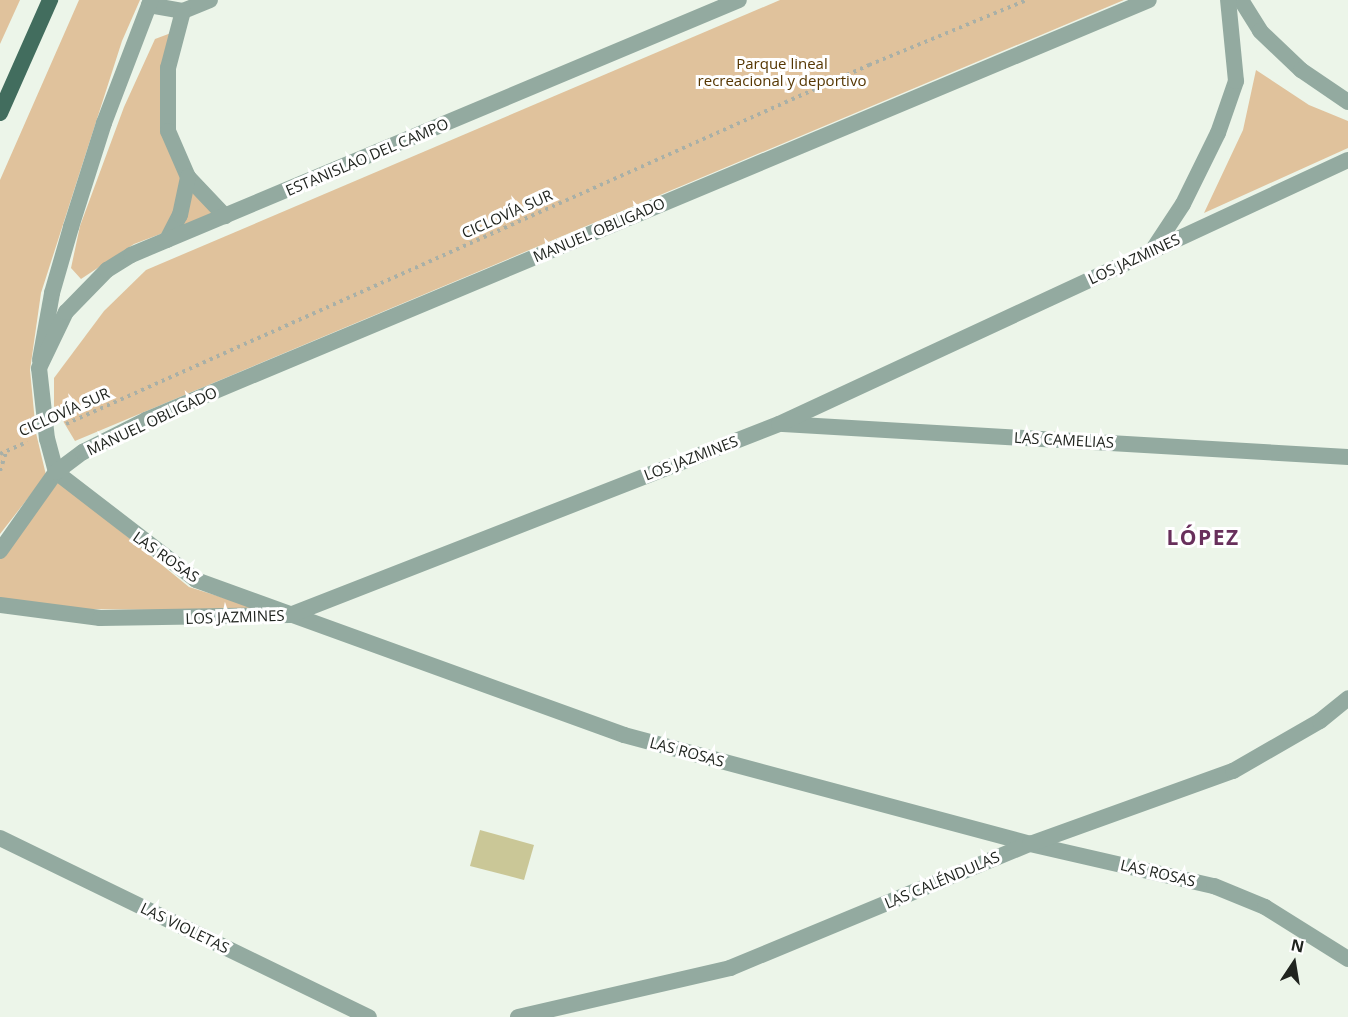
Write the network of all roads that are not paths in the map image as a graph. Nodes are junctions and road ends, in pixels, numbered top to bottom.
1 (50, 0) edge
2 (210, 0) edge
3 (739, 0) edge
4 (1149, 0) edge
5 (1228, 0) edge
6 (1241, 0) edge
7 (150, 3) edge
8 (183, 11) junction
9 (1348, 102) edge
10 (0, 113) edge
11 (1348, 160) edge
12 (188, 177) junction
13 (225, 216) junction
14 (167, 240) junction
15 (1151, 251) junction
16 (39, 368) junction
17 (779, 424) junction
18 (1348, 457) edge
19 (56, 472) junction
20 (0, 551) edge
21 (0, 605) edge
22 (290, 615) junction
23 (1348, 698) edge
24 (0, 838) edge
25 (1030, 844) junction
26 (1348, 959) edge
27 (369, 1017) edge
28 (518, 1017) edge

1 - 10 main road
2 - 8 street
3 - 13 street, ESTANISLAO DEL CAMPO
4 - 19 street, MANUEL OBLIGADO
5 - 15 street
6 - 9 street
7 - 8 street
7 - 16 street
8 - 12 street
11 - 15 street, LOS JAZMINES
12 - 13 street
12 - 14 street
13 - 14 street, ESTANISLAO DEL CAMPO
14 - 16 street, ESTANISLAO DEL CAMPO
15 - 17 street, LOS JAZMINES
16 - 19 street
17 - 18 street, LAS CAMELIAS
17 - 22 street, LOS JAZMINES
19 - 20 street, MANUEL OBLIGADO
19 - 22 street, LAS ROSAS
21 - 22 street, LOS JAZMINES
22 - 25 street, LAS ROSAS
23 - 25 street, LAS CALÉNDULAS
24 - 27 street, LAS VIOLETAS
25 - 26 street, LAS ROSAS
25 - 28 street, LAS CALÉNDULAS

